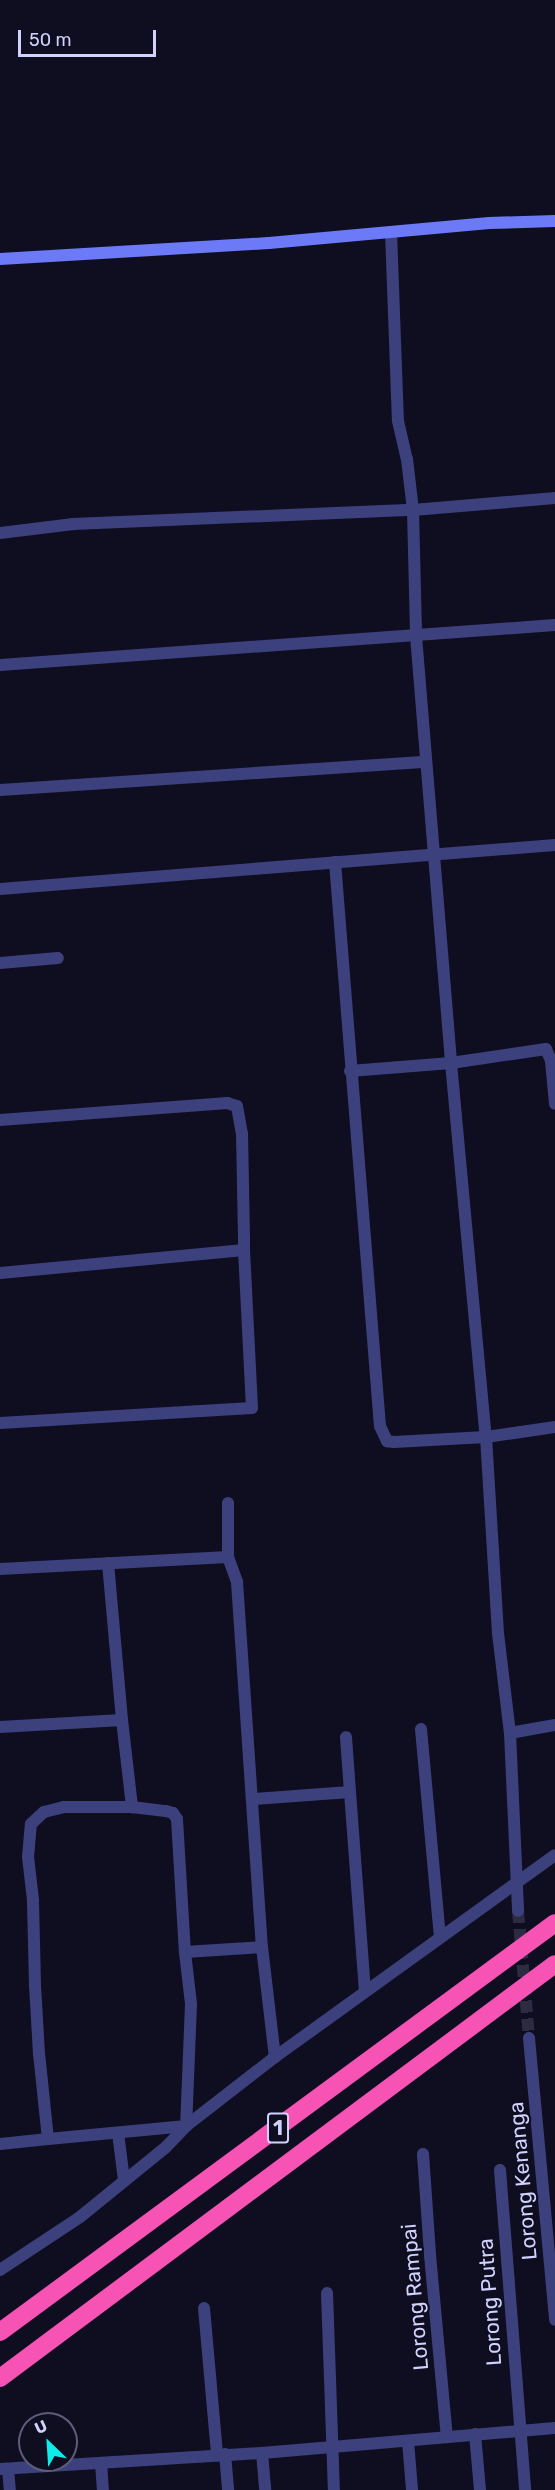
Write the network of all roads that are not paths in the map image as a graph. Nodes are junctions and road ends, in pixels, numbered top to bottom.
1 (555, 221) edge
2 (391, 232) junction
3 (0, 259) edge
4 (555, 498) edge
5 (413, 510) junction
6 (0, 533) edge
7 (555, 625) edge
8 (416, 636) junction
9 (0, 665) edge
10 (426, 762) junction
11 (0, 790) edge
12 (555, 845) edge
13 (434, 853) junction
14 (335, 862) junction
15 (0, 889) edge
16 (57, 958) dead end
17 (0, 963) edge
18 (451, 1063) junction
19 (350, 1071) junction
20 (555, 1104) edge
21 (0, 1120) edge
22 (243, 1250) junction
23 (0, 1273) edge
24 (0, 1423) edge
25 (555, 1426) edge
26 (486, 1437) junction
27 (228, 1503) dead end
28 (228, 1557) junction
29 (108, 1563) junction
30 (0, 1569) edge
31 (122, 1720) junction
32 (555, 1725) edge
33 (0, 1727) edge
34 (421, 1729) dead end
35 (510, 1732) junction
36 (346, 1737) dead end
37 (350, 1792) junction
38 (253, 1799) junction
39 (132, 1807) junction
40 (555, 1855) edge
41 (515, 1884) junction
42 (518, 1911) tunnel mouth
43 (555, 1923) edge
44 (440, 1937) junction
45 (262, 1947) junction
46 (185, 1952) junction
47 (555, 1964) edge
48 (365, 1992) junction
49 (529, 2038) tunnel mouth
50 (275, 2056) junction
51 (186, 2126) junction
52 (118, 2133) junction
53 (48, 2139) junction
54 (0, 2144) edge
55 (423, 2154) dead end
56 (500, 2170) dead end
57 (124, 2180) junction
58 (0, 2270) edge
59 (327, 2293) dead end
60 (204, 2308) dead end
61 (555, 2320) edge
62 (0, 2332) edge
63 (50, 2341) junction
64 (0, 2378) edge
65 (0, 2391) edge
66 (555, 2428) edge
67 (519, 2431) junction
68 (475, 2434) junction
69 (447, 2437) junction
70 (408, 2440) junction
71 (331, 2447) junction
72 (262, 2453) junction
73 (221, 2454) junction
74 (101, 2463) junction
75 (4, 2469) edge
76 (10, 2490) edge
77 (103, 2490) edge
78 (228, 2490) edge
79 (265, 2490) edge
80 (334, 2490) edge
81 (412, 2490) edge
82 (480, 2490) edge
83 (525, 2490) edge

1 - 2 street
2 - 3 street
2 - 5 street
4 - 5 street
5 - 6 street
5 - 8 street
7 - 8 street
8 - 9 street
8 - 10 street
10 - 11 street
10 - 13 street
12 - 13 street
13 - 14 street
13 - 18 street
14 - 15 street
14 - 19 street
16 - 17 street
18 - 19 street
18 - 20 street
18 - 26 street
19 - 26 street
21 - 22 street
22 - 23 street
22 - 24 street
25 - 26 street
26 - 35 street
27 - 28 street
28 - 29 street
28 - 38 street
29 - 30 street
29 - 31 street
31 - 33 street
31 - 39 street
32 - 35 street
34 - 44 street
35 - 41 street
36 - 37 street
37 - 38 street
37 - 48 street
38 - 45 street
39 - 46 street
39 - 53 street
40 - 41 street
41 - 42 street
41 - 44 street
43 - 62 highway, 1
44 - 48 street
45 - 46 street
45 - 50 street
46 - 51 street
47 - 63 highway, 1
48 - 50 street
49 - 61 street, Lorong Kenanga
50 - 51 street
51 - 52 street
51 - 57 street
52 - 53 street
52 - 57 street
53 - 54 street
55 - 69 street, Lorong Rampai
56 - 67 street, Lorong Putra
57 - 58 street
59 - 71 street
60 - 73 street
63 - 64 highway, 1
63 - 65 highway
66 - 67 street
67 - 68 street
67 - 83 street, Lorong Putra
68 - 69 street
68 - 82 street
69 - 70 street
70 - 71 street
70 - 81 street
71 - 72 street
71 - 80 street
72 - 73 street
72 - 79 street
73 - 74 street
73 - 78 street
74 - 75 street
74 - 77 street
75 - 76 street

